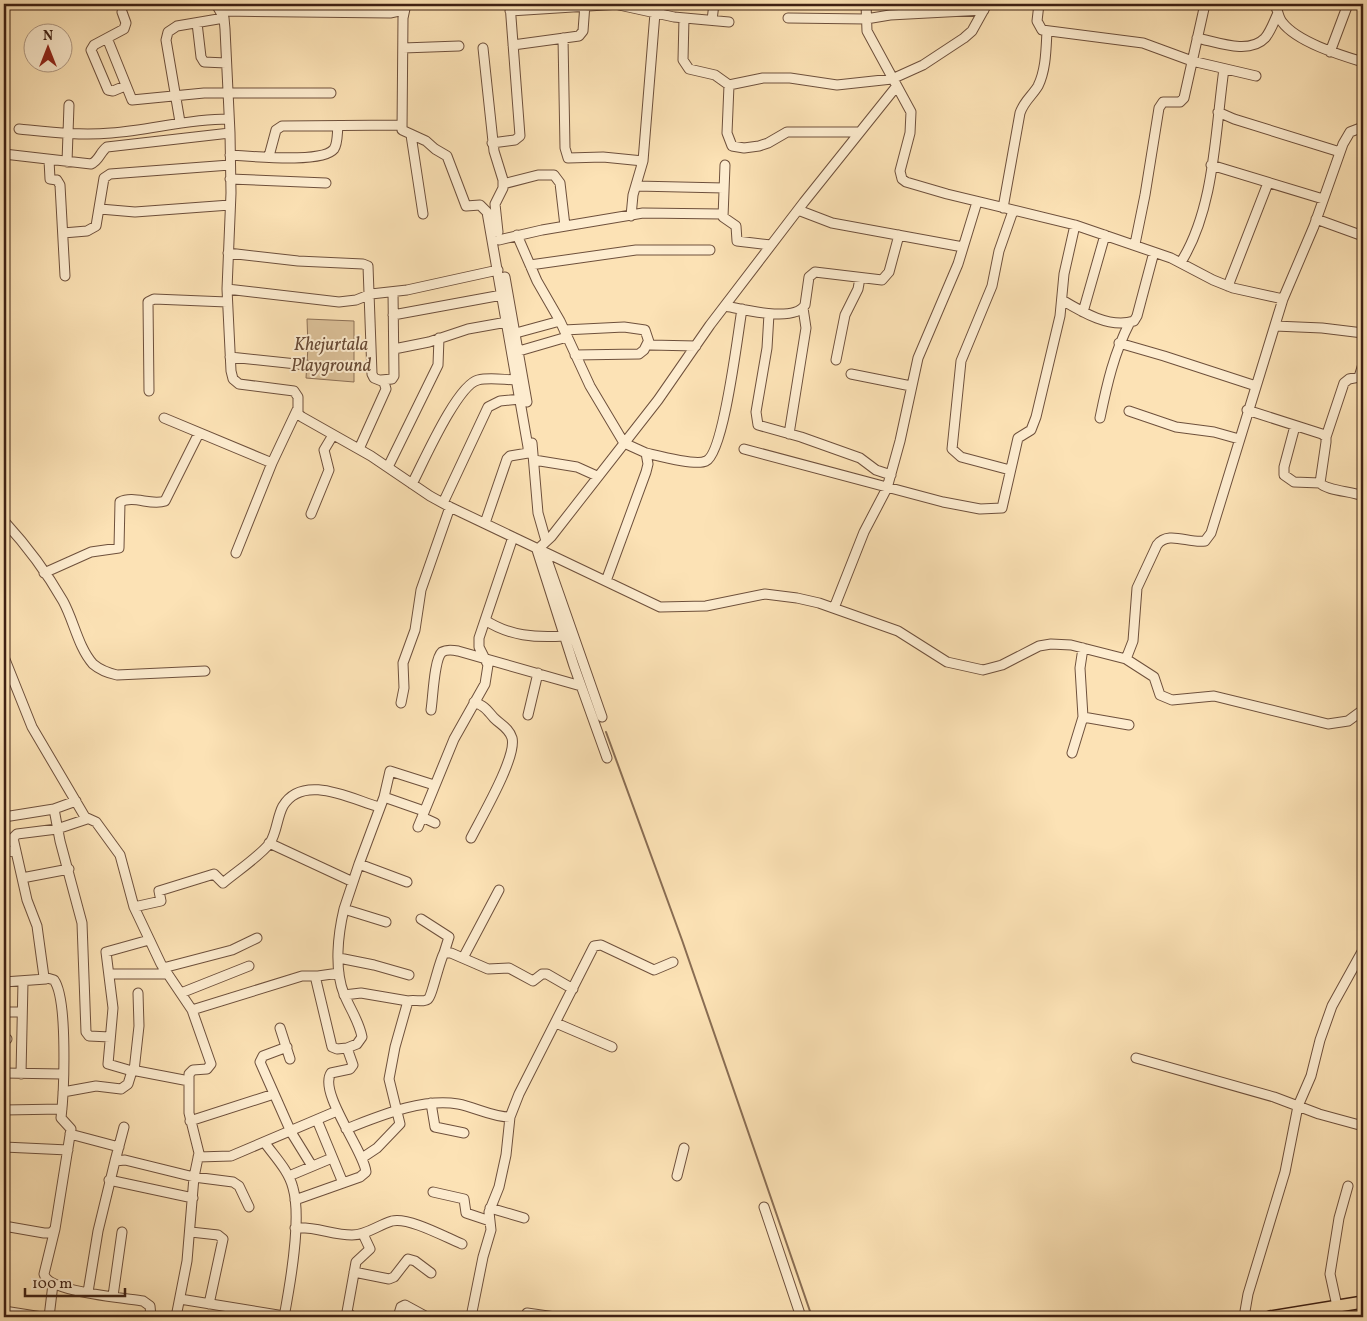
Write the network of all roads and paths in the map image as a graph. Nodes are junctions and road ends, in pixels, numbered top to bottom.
1 (620, 4) edge
2 (714, 4) edge
3 (866, 4) edge
4 (1039, 4) edge
5 (1205, 4) edge
6 (1274, 4) edge
7 (1348, 4) edge
8 (585, 6) edge
9 (297, 7) edge
10 (405, 7) edge
11 (986, 7) edge
12 (510, 8) edge
13 (220, 11) edge
14 (122, 12) dead end
15 (655, 13) junction
16 (1278, 13) junction
17 (684, 18) junction
18 (788, 18) dead end
19 (866, 19) junction
20 (712, 20) junction
21 (197, 22) junction
22 (729, 22) dead end
23 (1047, 31) junction
24 (107, 38) junction
25 (563, 38) junction
26 (1197, 38) junction
27 (513, 45) junction
28 (459, 46) dead end
29 (404, 48) junction
30 (483, 48) dead end
31 (1330, 52) junction
32 (1192, 62) junction
33 (1363, 62) edge
34 (226, 63) junction
35 (1224, 69) junction
36 (1256, 76) dead end
37 (894, 83) junction
38 (729, 85) junction
39 (125, 86) junction
40 (331, 93) dead end
41 (228, 94) junction
42 (177, 95) junction
43 (69, 105) dead end
44 (1218, 112) junction
45 (228, 119) junction
46 (180, 122) junction
47 (338, 126) junction
48 (400, 126) junction
49 (1363, 127) edge
50 (19, 129) dead end
51 (859, 132) junction
52 (230, 133) junction
53 (68, 134) junction
54 (411, 135) junction
55 (492, 143) junction
56 (1340, 152) junction
57 (4, 154) edge
58 (230, 155) junction
59 (269, 156) junction
60 (49, 160) junction
61 (643, 161) junction
62 (67, 162) junction
63 (230, 165) junction
64 (725, 165) dead end
65 (1211, 165) junction
66 (230, 179) junction
67 (326, 183) dead end
68 (503, 184) junction
69 (1268, 184) junction
70 (636, 186) junction
71 (724, 188) junction
72 (1324, 199) junction
73 (977, 202) junction
74 (230, 205) junction
75 (1003, 208) junction
76 (100, 209) junction
77 (798, 210) junction
78 (1014, 210) junction
79 (423, 214) dead end
80 (722, 214) junction
81 (631, 216) junction
82 (1316, 219) junction
83 (1074, 225) junction
84 (565, 226) junction
85 (62, 233) junction
86 (517, 235) junction
87 (899, 235) junction
88 (1106, 235) junction
89 (1363, 236) edge
90 (499, 240) junction
91 (1135, 244) junction
92 (772, 245) junction
93 (963, 247) junction
94 (710, 250) dead end
95 (1154, 252) junction
96 (228, 254) junction
97 (1181, 262) junction
98 (530, 265) junction
99 (498, 270) junction
100 (65, 276) dead end
101 (860, 278) junction
102 (1228, 286) junction
103 (227, 289) junction
104 (393, 292) junction
105 (371, 294) junction
106 (502, 295) junction
107 (1283, 299) junction
108 (1062, 300) junction
109 (227, 302) junction
110 (725, 306) junction
111 (804, 308) junction
112 (742, 309) junction
113 (1083, 312) junction
114 (769, 314) junction
115 (393, 315) junction
116 (560, 321) junction
117 (507, 322) junction
118 (1130, 322) junction
119 (1275, 326) junction
120 (565, 333) junction
121 (1363, 333) edge
122 (516, 334) junction
123 (440, 338) junction
124 (648, 342) junction
125 (1119, 344) junction
126 (696, 346) junction
127 (394, 350) junction
128 (519, 351) junction
129 (575, 355) junction
130 (230, 357) junction
131 (836, 360) dead end
132 (1363, 364) edge
133 (306, 365) dead end
134 (852, 374) dead end
135 (381, 380) junction
136 (517, 380) junction
137 (911, 386) junction
138 (1256, 386) junction
139 (149, 391) dead end
140 (520, 399) junction
141 (297, 410) junction
142 (1248, 410) junction
143 (1129, 411) dead end
144 (164, 418) dead end
145 (1100, 418) dead end
146 (1294, 426) junction
147 (199, 432) junction
148 (789, 434) junction
149 (334, 435) junction
150 (1326, 437) junction
151 (1239, 439) junction
152 (624, 443) junction
153 (359, 449) junction
154 (744, 449) dead end
155 (646, 454) junction
156 (534, 460) junction
157 (272, 463) junction
158 (388, 467) junction
159 (1010, 470) junction
160 (891, 475) junction
161 (597, 476) junction
162 (1320, 483) junction
163 (412, 484) junction
164 (887, 488) junction
165 (1363, 496) edge
166 (447, 505) junction
167 (311, 514) dead end
168 (4, 521) edge
169 (485, 523) junction
170 (513, 538) junction
171 (546, 541) junction
172 (541, 551) junction
173 (236, 554) dead end
174 (44, 573) junction
175 (606, 581) junction
176 (834, 608) junction
177 (485, 620) junction
178 (564, 636) junction
179 (1083, 648) junction
180 (4, 657) edge
181 (1126, 659) junction
182 (487, 660) junction
183 (205, 671) dead end
184 (538, 673) junction
185 (581, 686) junction
186 (474, 702) junction
187 (401, 703) dead end
188 (431, 710) dead end
189 (1363, 710) edge
190 (528, 715) dead end
191 (602, 717) dead end
192 (1083, 717) junction
193 (1129, 725) dead end
194 (1072, 753) dead end
195 (607, 758) dead end
196 (434, 785) junction
197 (384, 796) junction
198 (76, 801) junction
199 (379, 807) junction
200 (54, 809) junction
201 (423, 814) junction
202 (4, 817) edge
203 (87, 819) junction
204 (435, 823) dead end
205 (418, 827) dead end
206 (57, 829) junction
207 (471, 838) dead end
208 (269, 843) junction
209 (15, 850) junction
210 (4, 853) edge
211 (359, 864) junction
212 (69, 869) junction
213 (22, 878) junction
214 (353, 882) junction
215 (407, 882) dead end
216 (499, 890) dead end
217 (134, 907) junction
218 (344, 909) junction
219 (421, 918) dead end
220 (386, 922) dead end
221 (257, 938) dead end
222 (149, 940) junction
223 (1363, 950) edge
224 (444, 953) junction
225 (339, 958) junction
226 (463, 958) junction
227 (674, 962) dead end
228 (249, 966) dead end
229 (165, 971) junction
230 (339, 973) junction
231 (108, 974) junction
232 (409, 975) dead end
233 (318, 976) junction
234 (46, 979) junction
235 (4, 982) edge
236 (23, 982) junction
237 (573, 989) junction
238 (138, 993) dead end
239 (181, 993) junction
240 (344, 995) junction
241 (408, 1001) junction
242 (192, 1010) junction
243 (4, 1012) edge
244 (22, 1012) junction
245 (556, 1024) junction
246 (280, 1028) dead end
247 (110, 1038) junction
248 (287, 1047) junction
249 (612, 1047) dead end
250 (347, 1048) junction
251 (1136, 1058) dead end
252 (290, 1059) dead end
253 (133, 1071) junction
254 (4, 1073) edge
255 (21, 1074) junction
256 (62, 1074) junction
257 (189, 1081) junction
258 (63, 1092) junction
259 (274, 1094) junction
260 (431, 1103) junction
261 (1298, 1106) junction
262 (62, 1109) junction
263 (4, 1110) edge
264 (337, 1111) junction
265 (398, 1112) junction
266 (510, 1117) junction
267 (316, 1120) junction
268 (190, 1121) junction
269 (1363, 1126) edge
270 (124, 1127) dead end
271 (346, 1129) junction
272 (291, 1132) junction
273 (464, 1133) dead end
274 (70, 1134) junction
275 (265, 1143) junction
276 (4, 1147) edge
277 (119, 1147) junction
278 (684, 1148) dead end
279 (68, 1150) junction
280 (198, 1157) junction
281 (332, 1158) junction
282 (362, 1158) junction
283 (115, 1161) junction
284 (312, 1166) junction
285 (288, 1176) junction
286 (677, 1176) dead end
287 (194, 1177) junction
288 (109, 1180) junction
289 (343, 1183) junction
290 (1348, 1186) dead end
291 (433, 1192) dead end
292 (193, 1198) junction
293 (295, 1200) junction
294 (764, 1206) dead end
295 (249, 1207) dead end
296 (490, 1208) junction
297 (524, 1218) dead end
298 (490, 1221) junction
299 (4, 1226) edge
300 (295, 1228) junction
301 (55, 1229) junction
302 (122, 1232) dead end
303 (191, 1232) junction
304 (363, 1234) junction
305 (462, 1244) dead end
306 (354, 1272) junction
307 (431, 1273) dead end
308 (53, 1284) junction
309 (88, 1292) junction
310 (113, 1296) junction
311 (180, 1299) junction
312 (1363, 1302) edge
313 (210, 1304) junction
314 (1337, 1306) junction
315 (4, 1311) edge
316 (527, 1314) dead end
317 (1313, 1314) edge
318 (284, 1316) edge
319 (42, 1317) edge
320 (49, 1317) edge
321 (151, 1317) edge
322 (176, 1317) edge
323 (353, 1317) edge
324 (398, 1317) edge
325 (428, 1317) edge
326 (472, 1317) edge
327 (555, 1317) edge
328 (801, 1317) edge
329 (1244, 1317) edge
330 (1270, 1317) edge

1 - 8 street
1 - 15 street
2 - 20 street
3 - 19 street
4 - 23 street
5 - 26 street
6 - 16 street
7 - 31 street
8 - 12 street
8 - 25 street
9 - 10 street
9 - 13 street
10 - 29 street
11 - 19 street
11 - 37 street
12 - 27 street
13 - 21 street
13 - 34 street
14 - 24 street
15 - 17 street
15 - 61 street
16 - 26 street
16 - 31 street
17 - 20 street
17 - 38 street
18 - 19 street
19 - 37 street
20 - 22 street
21 - 34 street
21 - 42 street
23 - 32 street
23 - 75 street
24 - 39 street
24 - 39 street
25 - 27 street
25 - 61 street
26 - 32 street
27 - 55 street
28 - 29 street
29 - 48 street
30 - 55 street
31 - 33 street
32 - 35 street
32 - 91 street
34 - 41 street
35 - 36 street
35 - 44 street
37 - 38 street
37 - 51 street
37 - 73 street
38 - 51 street
39 - 42 street
40 - 41 street
41 - 42 street
41 - 45 street
42 - 46 street
43 - 53 street
44 - 56 street
44 - 65 street
45 - 46 street
45 - 52 street
46 - 53 street
47 - 48 street
47 - 59 street
47 - 59 street
48 - 54 street
49 - 56 street
50 - 53 street
51 - 77 street
52 - 58 street
52 - 62 street
53 - 62 street
54 - 79 street
54 - 99 street
55 - 68 street
56 - 72 street
57 - 60 street
58 - 59 street
58 - 63 street
60 - 62 street
60 - 85 street
61 - 70 street
63 - 66 street
63 - 76 street
64 - 71 street
65 - 69 street
65 - 97 street
66 - 67 street
66 - 74 street
68 - 84 street
68 - 90 street
69 - 72 street
69 - 102 street
70 - 71 street
70 - 81 street
71 - 80 street
72 - 82 street
73 - 75 street
73 - 93 street
74 - 76 street
74 - 96 street
75 - 78 street
76 - 85 street
77 - 87 street
77 - 92 street
78 - 83 street
78 - 159 street
80 - 81 street
80 - 92 street
81 - 84 street
82 - 89 street
82 - 107 street
83 - 88 street
83 - 108 street
84 - 86 street
85 - 100 street
86 - 90 street
86 - 98 street
87 - 93 street
87 - 101 street
88 - 91 street
88 - 113 street
90 - 122 street
91 - 95 street
92 - 110 street
93 - 137 street
94 - 98 street
95 - 97 street
95 - 118 street
96 - 103 street
96 - 105 street
97 - 102 street
98 - 116 street
99 - 104 street
99 - 106 street
101 - 111 street
101 - 131 street
102 - 107 street
103 - 105 street
103 - 109 street
104 - 105 street
104 - 115 street
105 - 135 street
106 - 115 street
106 - 117 street
107 - 119 street
108 - 113 street
108 - 159 street
109 - 130 street
109 - 139 street
110 - 112 street
110 - 126 street
111 - 114 street
111 - 148 street
112 - 114 street
112 - 155 street
113 - 118 street
114 - 148 street
115 - 127 street
116 - 120 street
116 - 122 street
117 - 123 street
117 - 136 street
118 - 125 street
119 - 121 street
119 - 138 street
120 - 124 street
120 - 128 street
120 - 129 street
122 - 128 street
123 - 127 street
123 - 158 street
124 - 126 street
124 - 129 street
125 - 138 street
125 - 145 street
126 - 152 street
127 - 135 street
128 - 156 street
129 - 152 street
130 - 133 street
130 - 141 street
132 - 150 street
134 - 137 street
135 - 153 street
136 - 140 street
136 - 163 street
137 - 160 street
138 - 142 street
140 - 166 street
140 - 169 street
141 - 149 street
141 - 157 street
142 - 146 street
142 - 151 street
143 - 151 street
144 - 147 street
146 - 150 street
146 - 162 street
147 - 157 street
147 - 174 street
148 - 160 street
149 - 153 street
149 - 167 street
150 - 162 street
151 - 181 street
152 - 155 street
152 - 161 street
153 - 158 street
154 - 164 street
155 - 175 street
156 - 161 street
156 - 171 street
157 - 173 street
158 - 163 street
159 - 164 street
160 - 164 street
161 - 171 street
162 - 165 street
163 - 166 street
164 - 176 street
166 - 169 street
166 - 187 street
168 - 174 street
169 - 170 street
170 - 172 street
170 - 177 street
171 - 172 street
172 - 175 street
172 - 178 street
172 - 191 street
174 - 183 street
175 - 176 street
176 - 179 street
177 - 178 street
177 - 182 street
178 - 185 street
179 - 181 street
179 - 192 street
180 - 198 street
181 - 189 street
182 - 184 street
182 - 186 street
182 - 188 street
184 - 185 street
184 - 190 street
185 - 195 street
186 - 196 street
186 - 207 street
192 - 193 street
192 - 194 street
196 - 197 street
196 - 201 street
197 - 199 street
197 - 201 street
198 - 200 street
198 - 203 street
199 - 208 street
199 - 211 street
200 - 202 street
200 - 206 street
201 - 204 street
201 - 205 street
203 - 206 street
203 - 217 street
206 - 209 street
206 - 212 street
208 - 214 street
208 - 217 street
209 - 210 street
209 - 213 street
211 - 214 street
211 - 215 street
212 - 213 street
212 - 247 street
213 - 234 street
214 - 218 street
216 - 226 street
217 - 222 street
218 - 220 street
218 - 225 street
219 - 224 street
221 - 229 street
222 - 229 street
222 - 231 street
223 - 261 street
224 - 226 street
224 - 241 street
225 - 230 street
225 - 232 street
226 - 237 street
227 - 237 street
228 - 239 street
229 - 231 street
229 - 239 street
230 - 233 street
230 - 240 street
231 - 247 street
233 - 242 street
233 - 250 street
234 - 236 street
234 - 256 street
235 - 236 street
236 - 244 street
237 - 245 street
238 - 253 street
239 - 242 street
240 - 241 street
240 - 250 street
241 - 265 street
242 - 257 street
243 - 244 street
244 - 255 street
245 - 249 street
245 - 266 street
246 - 248 street
247 - 253 street
248 - 252 street
248 - 259 street
250 - 264 street
251 - 261 street
253 - 257 street
253 - 258 street
254 - 255 street
255 - 256 street
256 - 258 street
257 - 268 street
258 - 262 street
259 - 268 street
259 - 272 street
260 - 265 street
260 - 266 street
260 - 273 street
261 - 269 street
261 - 329 street
262 - 263 street
262 - 274 street
264 - 267 street
264 - 271 street
265 - 271 street
265 - 282 street
266 - 296 street
267 - 272 street
267 - 281 street
268 - 280 street
270 - 277 street
271 - 282 street
272 - 275 street
272 - 284 street
274 - 277 street
274 - 279 street
275 - 280 street
275 - 285 street
276 - 279 street
277 - 283 street
278 - 286 street
279 - 301 street
280 - 287 street
281 - 284 street
281 - 289 street
282 - 289 street
283 - 287 street
283 - 288 street
284 - 285 street
285 - 293 street
287 - 292 street
287 - 295 street
288 - 292 street
288 - 309 street
289 - 293 street
290 - 314 street
291 - 298 street
292 - 303 street
293 - 300 street
294 - 328 street
296 - 297 street
296 - 298 street
298 - 326 street
299 - 301 street
300 - 304 street
300 - 318 street
301 - 308 street
302 - 310 street
303 - 311 street
303 - 313 street
304 - 305 street
304 - 306 street
306 - 307 street
306 - 323 street
308 - 309 street
308 - 320 street
309 - 310 street
310 - 321 street
311 - 313 street
311 - 322 street
312 - 314 main road
313 - 318 street
314 - 317 main road
315 - 319 street
316 - 327 street
317 - 330 main road
324 - 325 street

